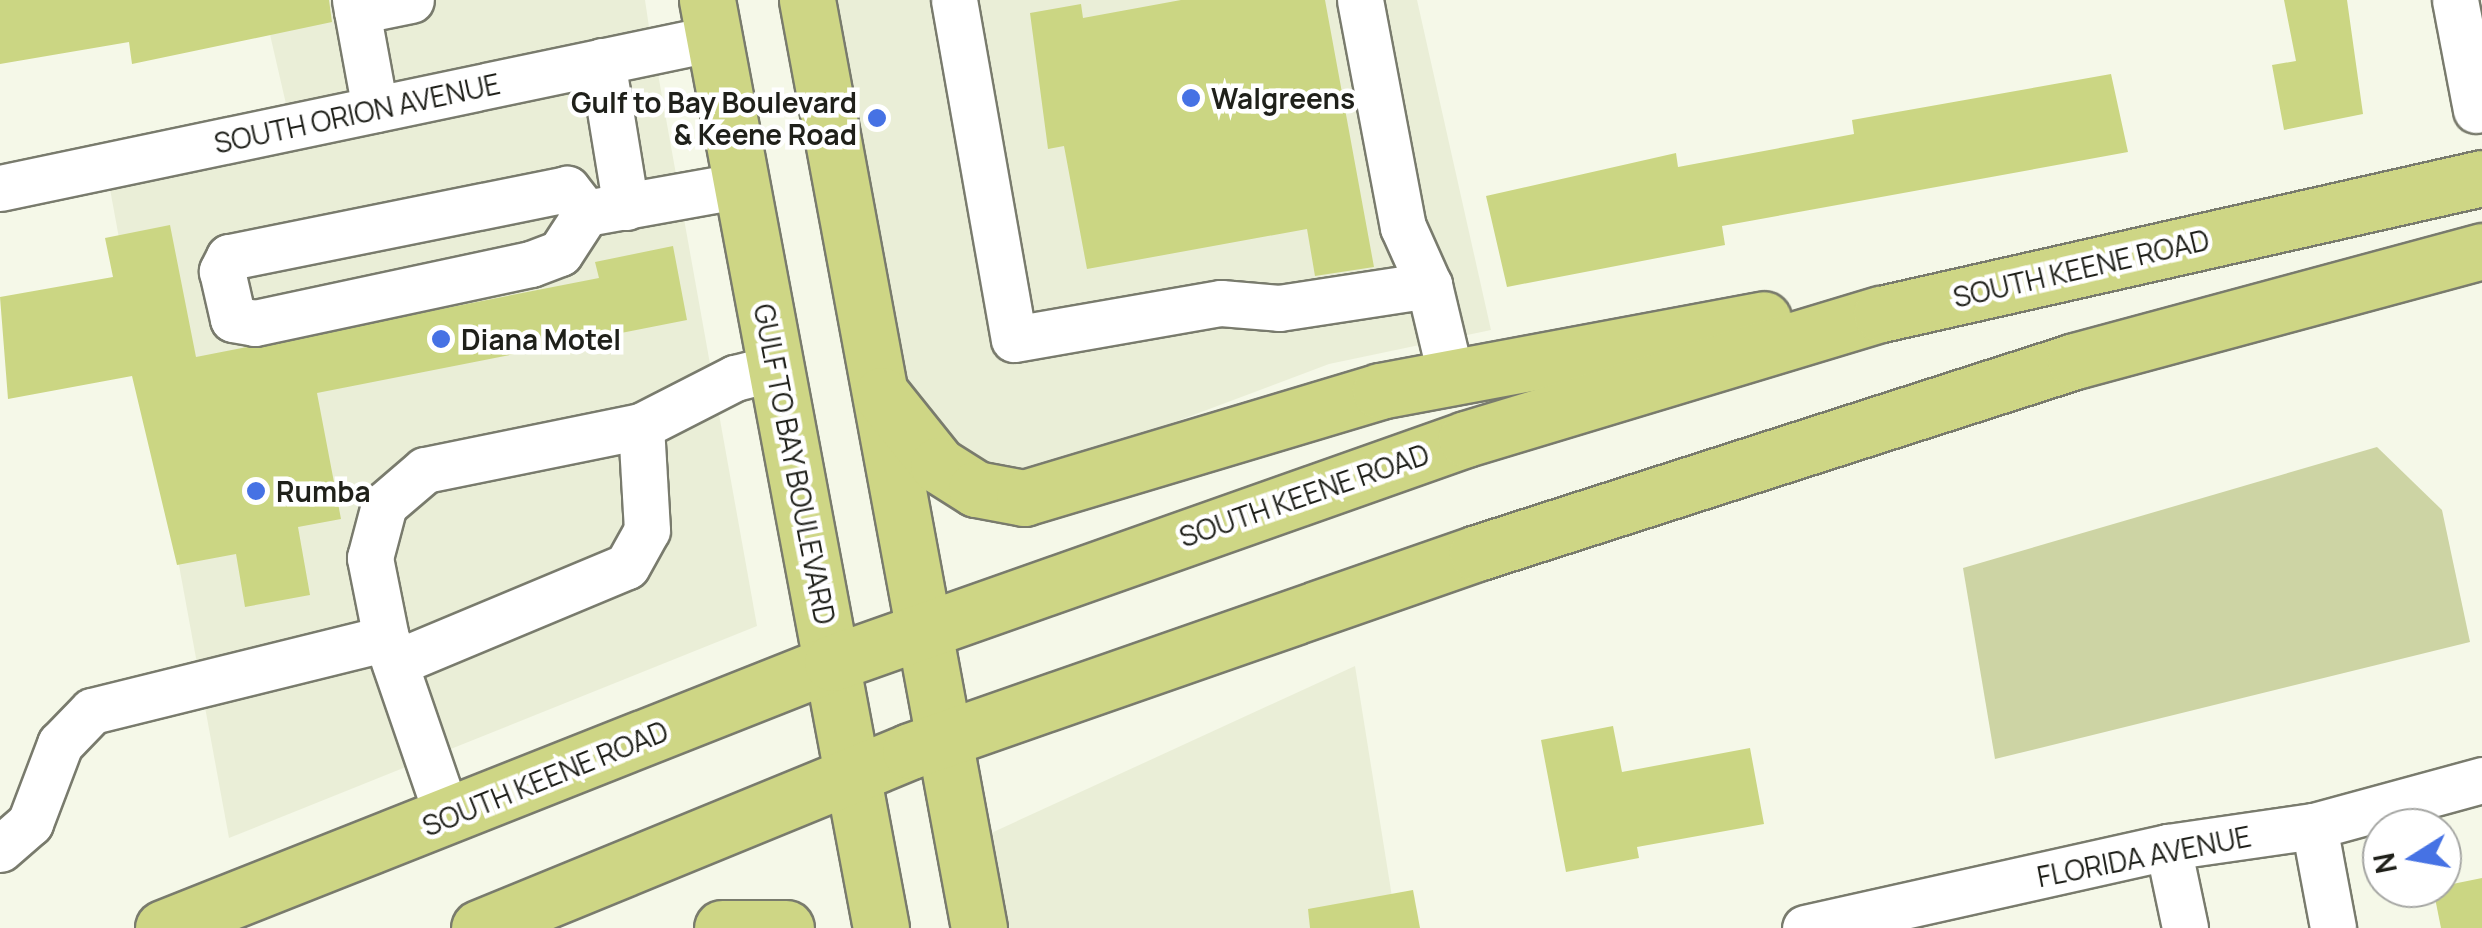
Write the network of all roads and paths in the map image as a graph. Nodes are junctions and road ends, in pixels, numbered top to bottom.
1 (411, 0) edge
2 (807, 0) edge
3 (954, 0) edge
4 (1360, 0) edge
5 (2455, 0) edge
6 (356, 6) edge
7 (710, 19) edge
8 (602, 61) junction
9 (375, 109) junction
10 (2476, 110) dead end
11 (2482, 178) edge
12 (741, 185) junction
13 (0, 188) edge
14 (606, 210) junction
15 (2482, 251) edge
16 (1429, 285) junction
17 (1881, 314) junction
18 (778, 367) junction
19 (1451, 377) junction
20 (882, 395) junction
21 (640, 426) junction
22 (924, 632) junction
23 (390, 651) junction
24 (832, 663) junction
25 (944, 738) junction
26 (854, 772) junction
27 (2482, 780) edge
28 (448, 818) junction
29 (2314, 826) junction
30 (2168, 847) junction
31 (0, 849) edge
32 (163, 928) edge
33 (479, 928) edge
34 (722, 928) edge
35 (786, 928) edge
36 (881, 928) edge
37 (979, 928) edge
38 (1805, 928) edge
39 (2185, 928) edge
40 (2332, 928) edge

1 - 6 street
2 - 20 main road
3 - 16 street
4 - 16 street
5 - 10 street
6 - 9 street
7 - 8 street, SOUTH ORION AVENUE
7 - 12 main road, GULF TO BAY BOULEVARD
8 - 9 street, SOUTH ORION AVENUE
8 - 14 street
9 - 13 street, SOUTH ORION AVENUE
11 - 17 main road, SOUTH KEENE ROAD
12 - 14 street
12 - 18 main road, GULF TO BAY BOULEVARD
14 - 14 street
15 - 25 main road
16 - 19 street
17 - 19 main road
17 - 22 main road, SOUTH KEENE ROAD
18 - 21 street
18 - 24 main road, GULF TO BAY BOULEVARD
19 - 20 main road
20 - 22 main road
21 - 23 street
21 - 23 street
22 - 24 main road, SOUTH KEENE ROAD
22 - 25 main road
23 - 28 street
23 - 31 street
24 - 26 main road, GULF TO BAY BOULEVARD
24 - 28 main road, SOUTH KEENE ROAD
25 - 26 main road
25 - 37 main road
26 - 33 main road
26 - 36 main road, GULF TO BAY BOULEVARD
27 - 29 street, FLORIDA AVENUE
28 - 32 main road, SOUTH KEENE ROAD
29 - 30 street, FLORIDA AVENUE
29 - 40 street
30 - 38 street, FLORIDA AVENUE
30 - 39 street
34 - 35 main road

